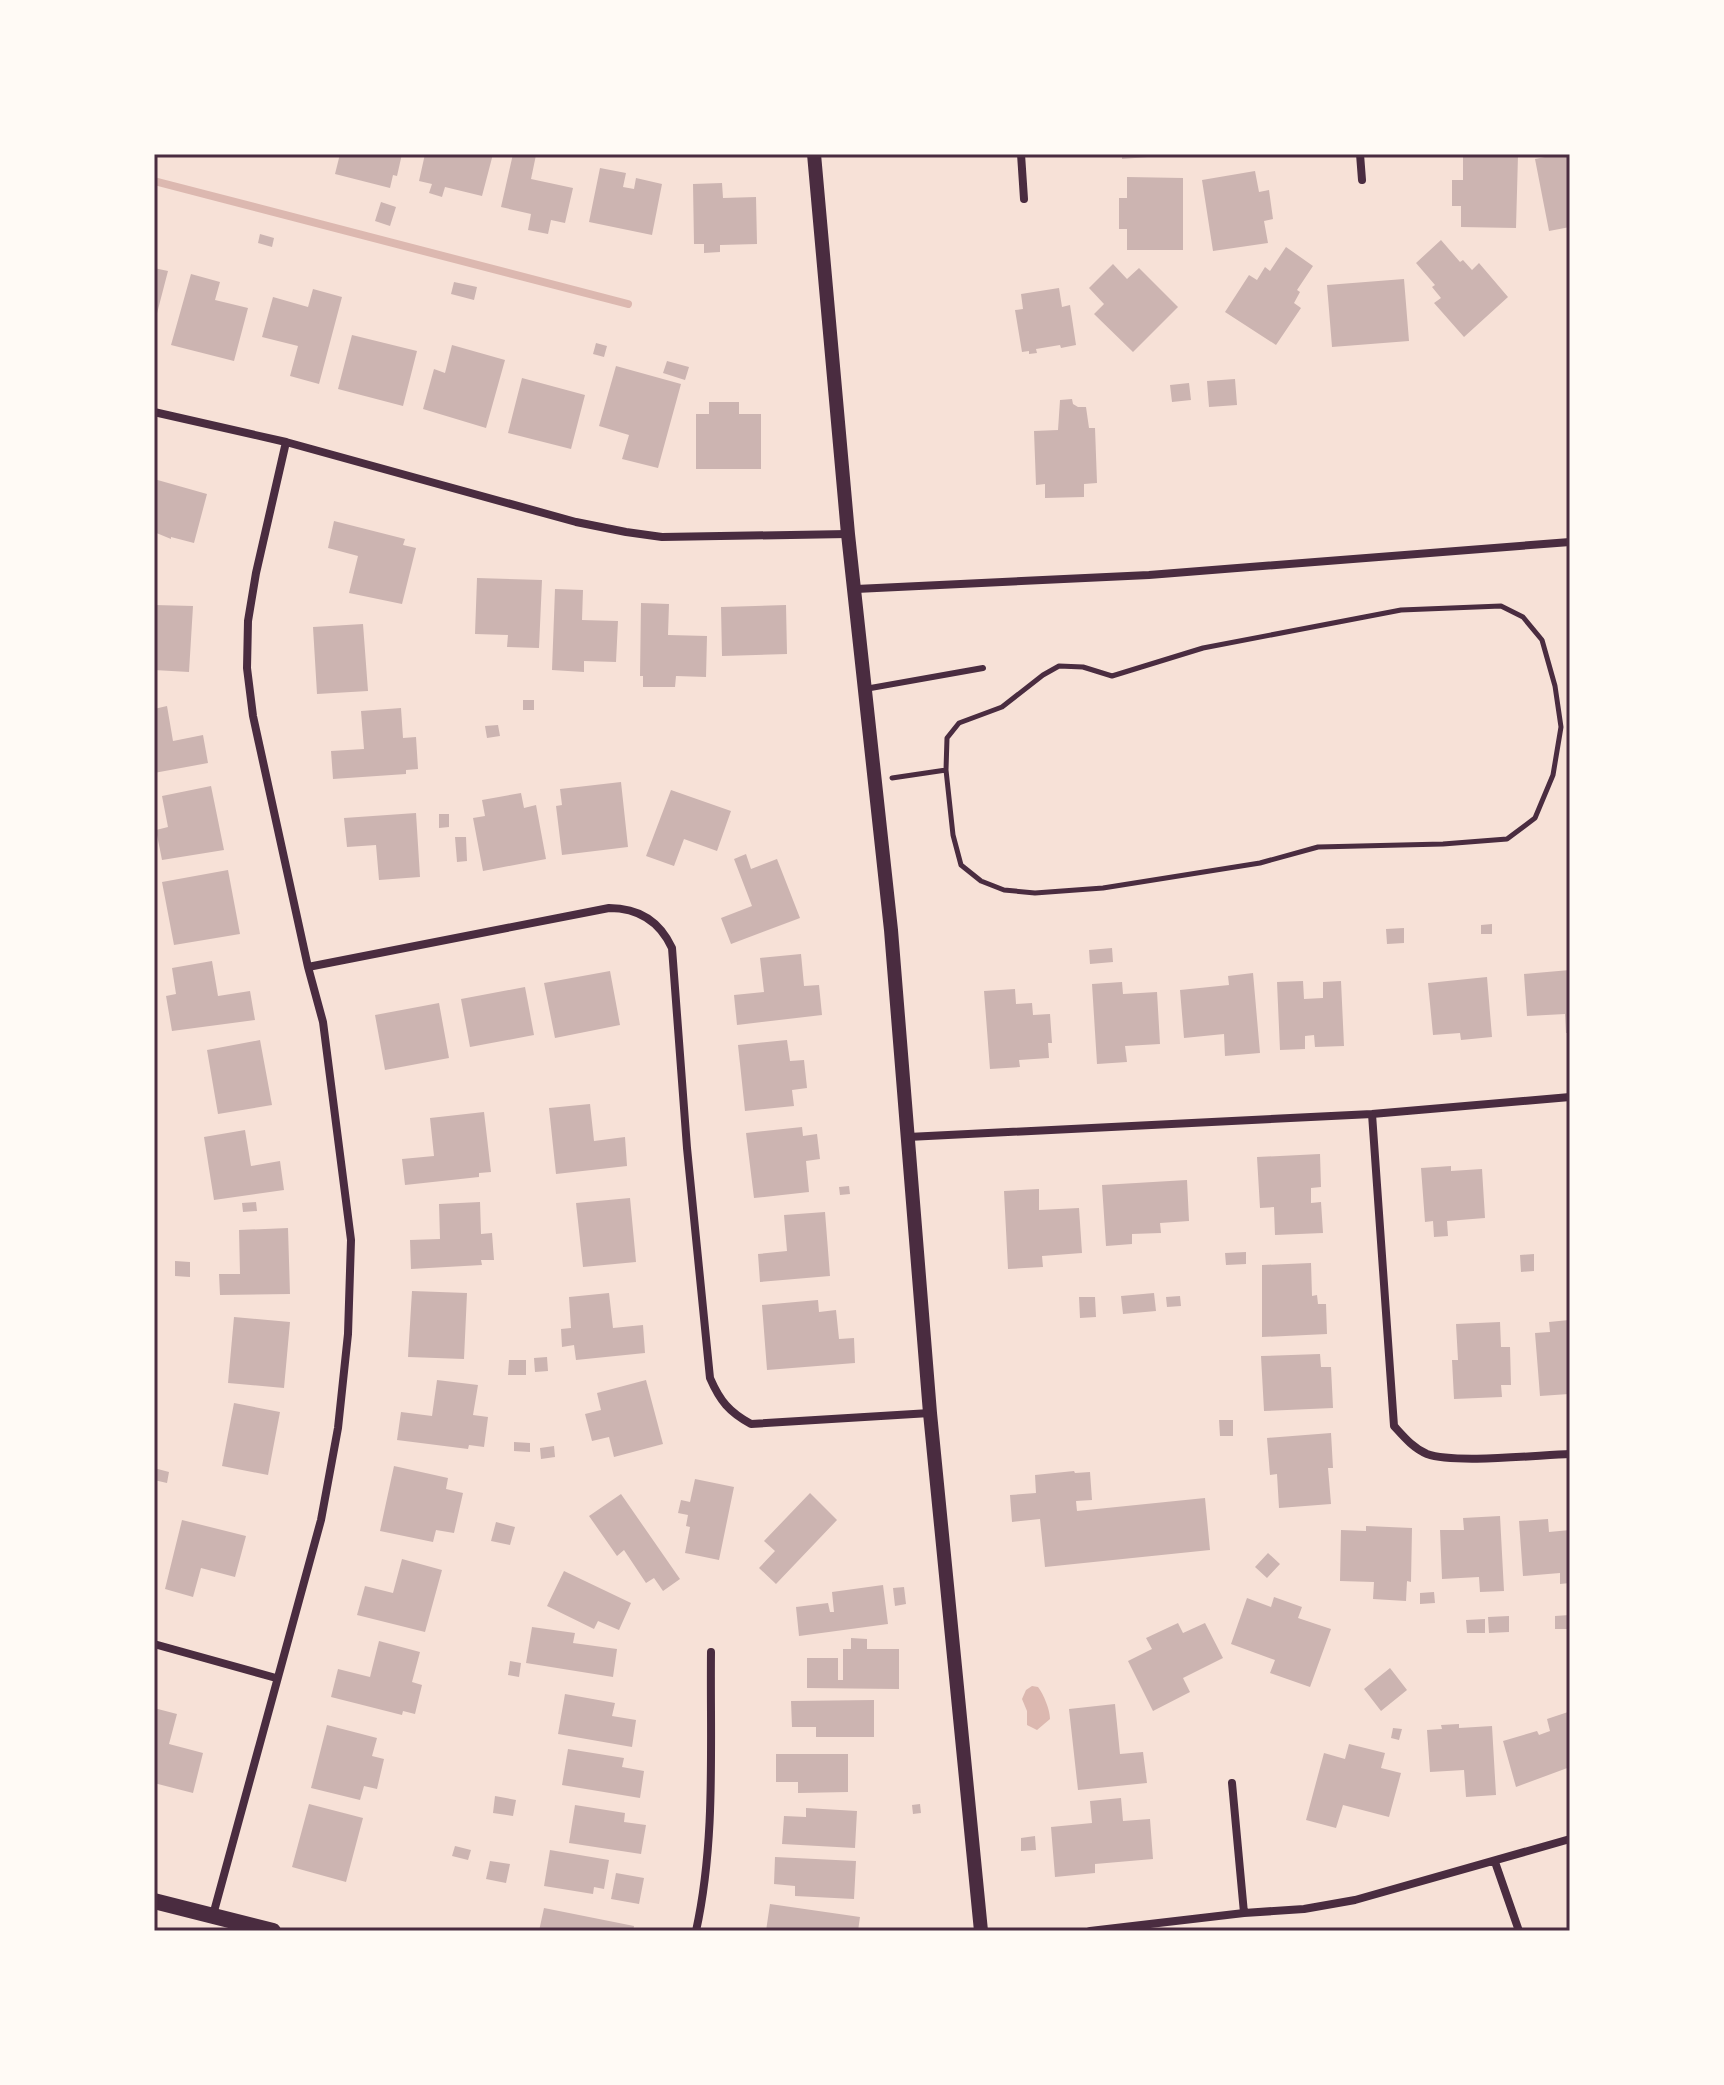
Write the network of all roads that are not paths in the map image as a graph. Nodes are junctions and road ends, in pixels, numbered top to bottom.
1 (814, 154) edge
2 (1021, 154) edge
3 (1360, 154) edge
4 (1362, 180) dead end
5 (1024, 199) dead end
6 (154, 412) edge
7 (286, 442) junction
8 (848, 534) junction
9 (1570, 542) edge
10 (856, 589) junction
11 (983, 668) dead end
12 (865, 689) junction
13 (308, 967) junction
14 (1570, 1097) edge
15 (1372, 1114) junction
16 (908, 1137) junction
17 (930, 1413) junction
18 (1570, 1454) edge
19 (154, 1644) edge
20 (711, 1652) dead end
21 (276, 1678) junction
22 (1232, 1783) dead end
23 (1570, 1839) edge
24 (1495, 1862) junction
25 (154, 1901) edge
26 (1244, 1913) junction
27 (213, 1915) junction
28 (273, 1931) edge
29 (696, 1931) edge
30 (981, 1931) edge
31 (1090, 1931) edge
32 (1519, 1931) edge

1 - 8 street
2 - 5 street
3 - 4 street
6 - 7 street
7 - 8 street
7 - 13 street
8 - 10 street
9 - 10 street
10 - 12 street
11 - 12 lane
12 - 16 street
13 - 17 street
13 - 21 street
14 - 15 street
15 - 16 street
15 - 18 street
16 - 17 street
17 - 30 street
19 - 21 street
20 - 29 street
21 - 27 street
22 - 26 street
23 - 24 street
24 - 26 street
24 - 32 street
25 - 27 main road
26 - 31 street
27 - 28 main road

